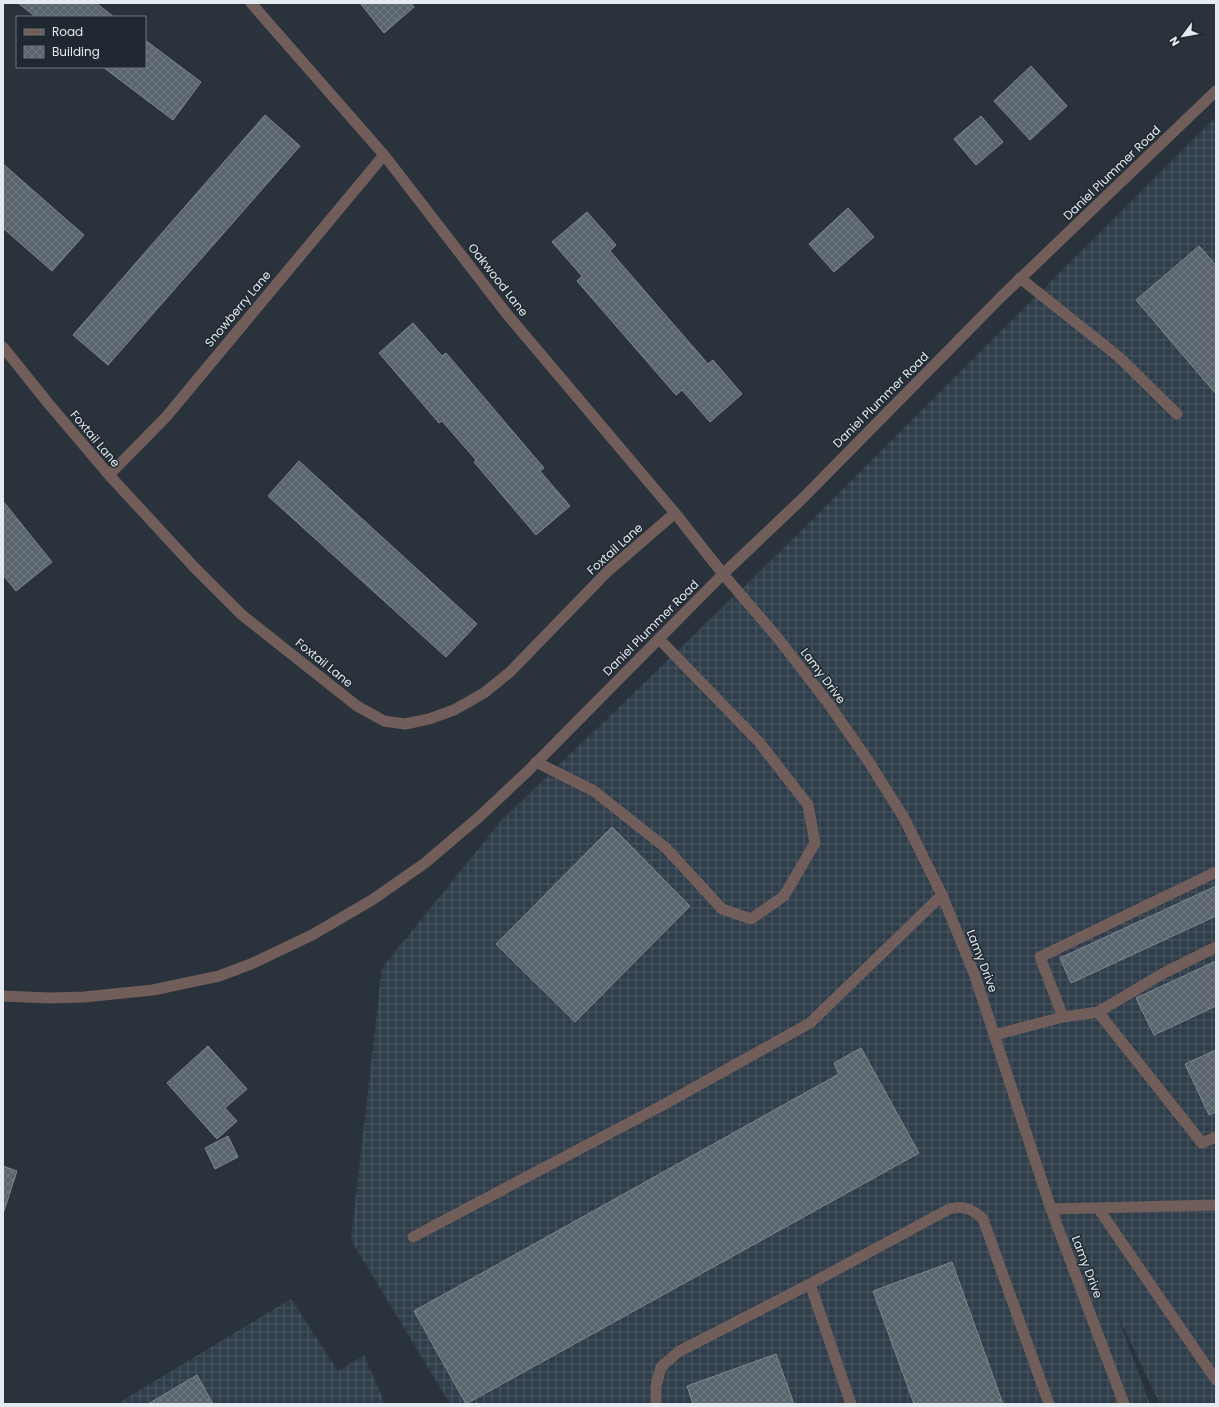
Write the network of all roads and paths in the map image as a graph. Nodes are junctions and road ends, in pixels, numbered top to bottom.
1 (251, 3) edge
2 (1216, 91) edge
3 (384, 155) junction
4 (1020, 278) junction
5 (3, 346) edge
6 (1177, 414) dead end
7 (109, 475) junction
8 (675, 512) junction
9 (723, 574) junction
10 (659, 639) junction
11 (536, 762) junction
12 (1216, 872) edge
13 (942, 895) junction
14 (1216, 947) edge
15 (3, 996) edge
16 (1098, 1012) junction
17 (1063, 1017) junction
18 (994, 1035) junction
19 (1216, 1137) edge
20 (1216, 1205) edge
21 (1098, 1208) junction
22 (1051, 1210) junction
23 (413, 1237) dead end
24 (810, 1284) junction
25 (1216, 1380) edge
26 (656, 1404) edge
27 (852, 1404) edge
28 (1049, 1404) edge
29 (1124, 1404) edge

1 - 3 street, Oakwood Lane
2 - 4 street, Daniel Plummer Road
3 - 7 street, Snowberry Lane
3 - 8 street, Oakwood Lane
4 - 6 street
4 - 9 street, Daniel Plummer Road
5 - 7 street, Foxtail Lane
7 - 8 street, Foxtail Lane
8 - 9 street, Oakwood Lane
9 - 10 street, Daniel Plummer Road
9 - 13 street, Lamy Drive
10 - 11 street, Daniel Plummer Road
10 - 11 street
11 - 15 street, Daniel Plummer Road
12 - 17 street
13 - 18 street, Lamy Drive
13 - 23 street
14 - 16 street
16 - 17 street
16 - 19 street
17 - 18 street
18 - 22 street, Lamy Drive
20 - 21 street
21 - 22 street
21 - 25 street
22 - 29 street, Lamy Drive
24 - 26 street
24 - 27 street
24 - 28 street

